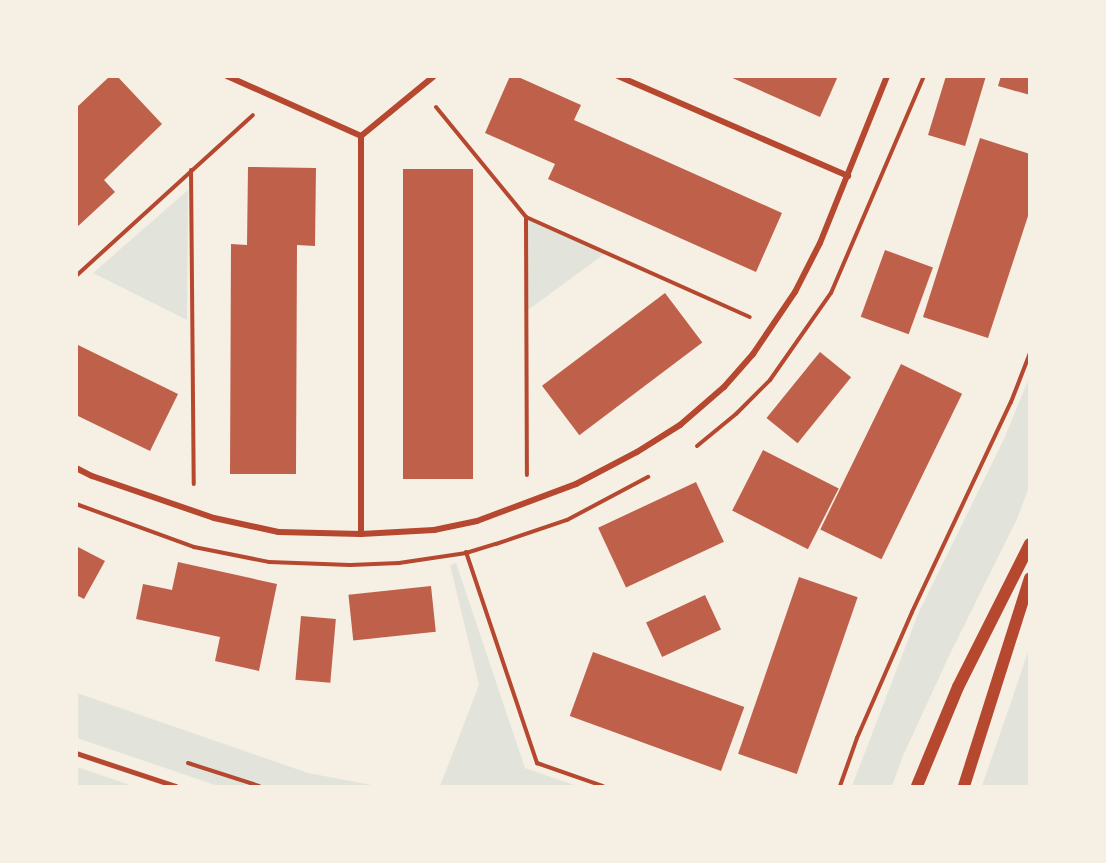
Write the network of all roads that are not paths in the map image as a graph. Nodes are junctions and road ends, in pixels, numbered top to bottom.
1 (227, 76) edge
2 (434, 76) edge
3 (618, 76) edge
4 (887, 76) edge
5 (361, 136) junction
6 (848, 176) junction
7 (76, 468) edge
8 (361, 534) junction
9 (1029, 544) edge
10 (1029, 578) edge
11 (76, 753) edge
12 (176, 786) edge
13 (918, 786) edge
14 (964, 786) edge

1 - 5 street
2 - 5 street
3 - 6 street
4 - 6 street
5 - 8 street
6 - 8 street
7 - 8 street
9 - 13 main road
10 - 14 main road
11 - 12 lane

